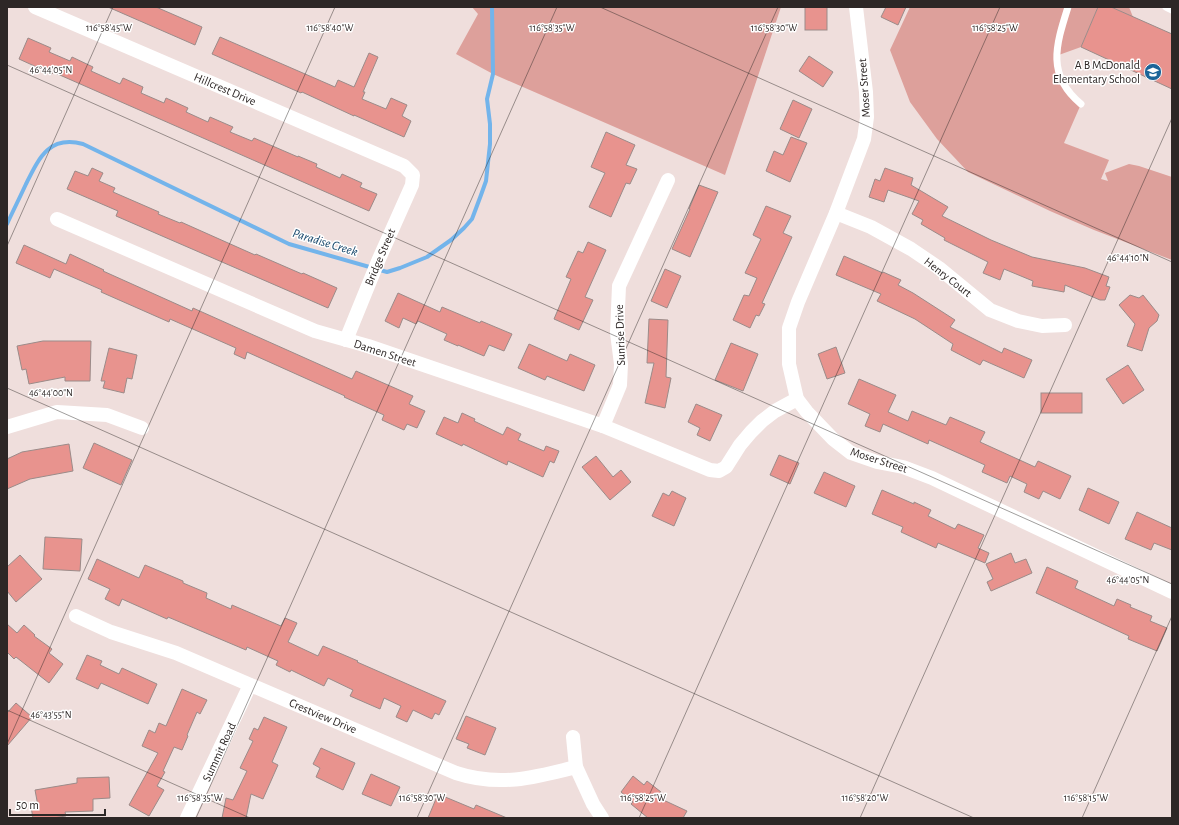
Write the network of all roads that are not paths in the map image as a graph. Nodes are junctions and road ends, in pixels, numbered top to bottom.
1 (35, 7) edge
2 (856, 7) edge
3 (1068, 7) edge
4 (1166, 7) edge
5 (1172, 10) edge
6 (1081, 104) dead end
7 (413, 174) joint
8 (668, 180) dead end
9 (836, 213) junction
10 (57, 219) dead end
11 (1065, 325) dead end
12 (346, 340) junction
13 (797, 399) junction
14 (604, 426) junction
15 (7, 427) edge
16 (142, 428) dead end
17 (1172, 592) edge
18 (76, 616) dead end
19 (250, 685) junction
20 (573, 737) dead end
21 (576, 767) junction
22 (187, 818) edge
23 (602, 818) edge

1 - 7 street, Hillcrest Drive
2 - 9 street, Moser Street
3 - 6 lane
4 - 5 lane
7 - 12 street, Bridge Street
8 - 14 street, Sunrise Drive
9 - 11 street, Henry Court
9 - 13 street, Moser Street
10 - 12 street, Damen Street
12 - 14 street, Damen Street
13 - 14 street, Damen Street
13 - 17 street, Moser Street
15 - 16 street
18 - 19 street, Crestview Drive
19 - 21 street, Crestview Drive
19 - 22 street, Summit Road
20 - 21 street
21 - 23 street

